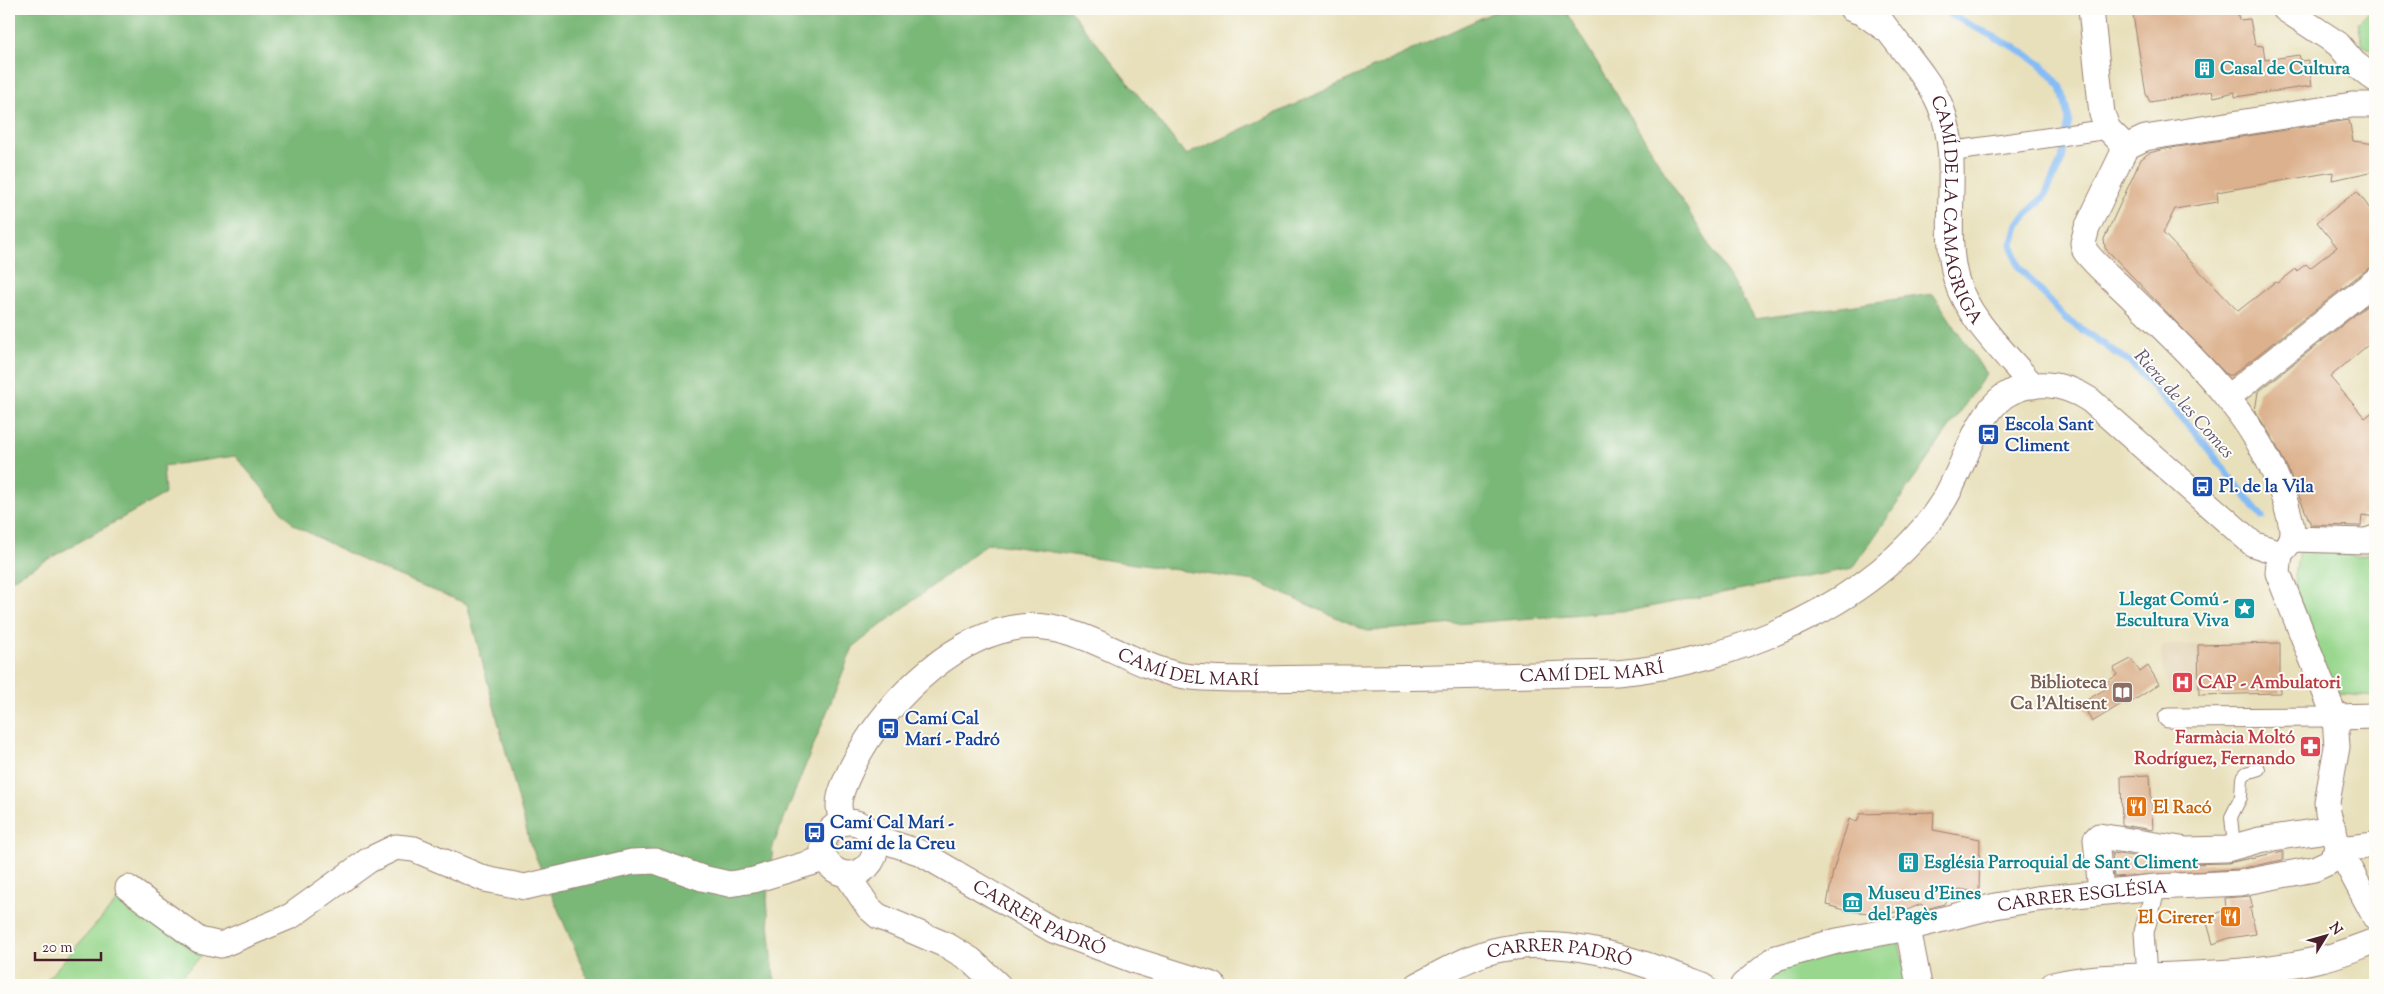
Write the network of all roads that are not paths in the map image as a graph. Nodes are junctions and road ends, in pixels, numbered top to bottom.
1 (1852, 9) edge
2 (1873, 9) edge
3 (2091, 9) edge
4 (2286, 9) edge
5 (1886, 30) junction
6 (2354, 63) junction
7 (2375, 79) edge
8 (2375, 105) edge
9 (2336, 108) junction
10 (2108, 129) junction
11 (2126, 147) junction
12 (1949, 152) junction
13 (2375, 281) edge
14 (2033, 386) junction
15 (2228, 396) junction
16 (2375, 538) edge
17 (2286, 546) junction
18 (2375, 716) edge
19 (2335, 717) junction
20 (2168, 718) dead end
21 (2259, 769) dead end
22 (842, 823) junction
23 (873, 837) junction
24 (2336, 839) junction
25 (2375, 845) edge
26 (2234, 846) junction
27 (824, 859) junction
28 (847, 875) junction
29 (2156, 887) junction
30 (128, 888) dead end
31 (2101, 892) junction
32 (2375, 917) edge
33 (1908, 928) junction
34 (2375, 941) edge
35 (2147, 976) junction
36 (2174, 980) edge
37 (998, 985) edge
38 (1213, 985) edge
39 (1418, 985) edge
40 (1704, 985) edge
41 (1743, 985) edge
42 (1919, 985) edge
43 (2053, 985) edge

1 - 5 street, CAMÍ DE LA CAMAGRIGA
2 - 5 street, CAMÍ DE LA CAMAGRIGA
3 - 10 street
4 - 6 street
5 - 12 street, CAMÍ DE LA CAMAGRIGA
6 - 7 street
6 - 9 street
8 - 9 street
9 - 11 street
10 - 11 street
10 - 12 street
11 - 15 street
12 - 14 street, CAMÍ DE LA CAMAGRIGA
13 - 15 street
14 - 17 street, CAMÍ DEL MARÍ
14 - 22 street, CAMÍ DEL MARÍ
15 - 17 street
16 - 17 street, CAMÍ DEL MARÍ
17 - 19 street
18 - 19 street
19 - 20 street
19 - 24 street
21 - 26 lane
22 - 23 street
22 - 27 street
23 - 28 street
23 - 38 street, CARRER PADRÓ
24 - 25 street
24 - 26 street
24 - 29 street, CARRER ESGLÉSIA
24 - 32 street
26 - 31 street
27 - 28 street
27 - 30 street
28 - 37 street
29 - 31 street, CARRER ESGLÉSIA
29 - 35 street
31 - 33 street, CARRER ESGLÉSIA
33 - 41 street, CARRER ESGLÉSIA
33 - 42 street
34 - 36 street
35 - 36 street
35 - 43 street
39 - 40 street, CARRER PADRÓ

